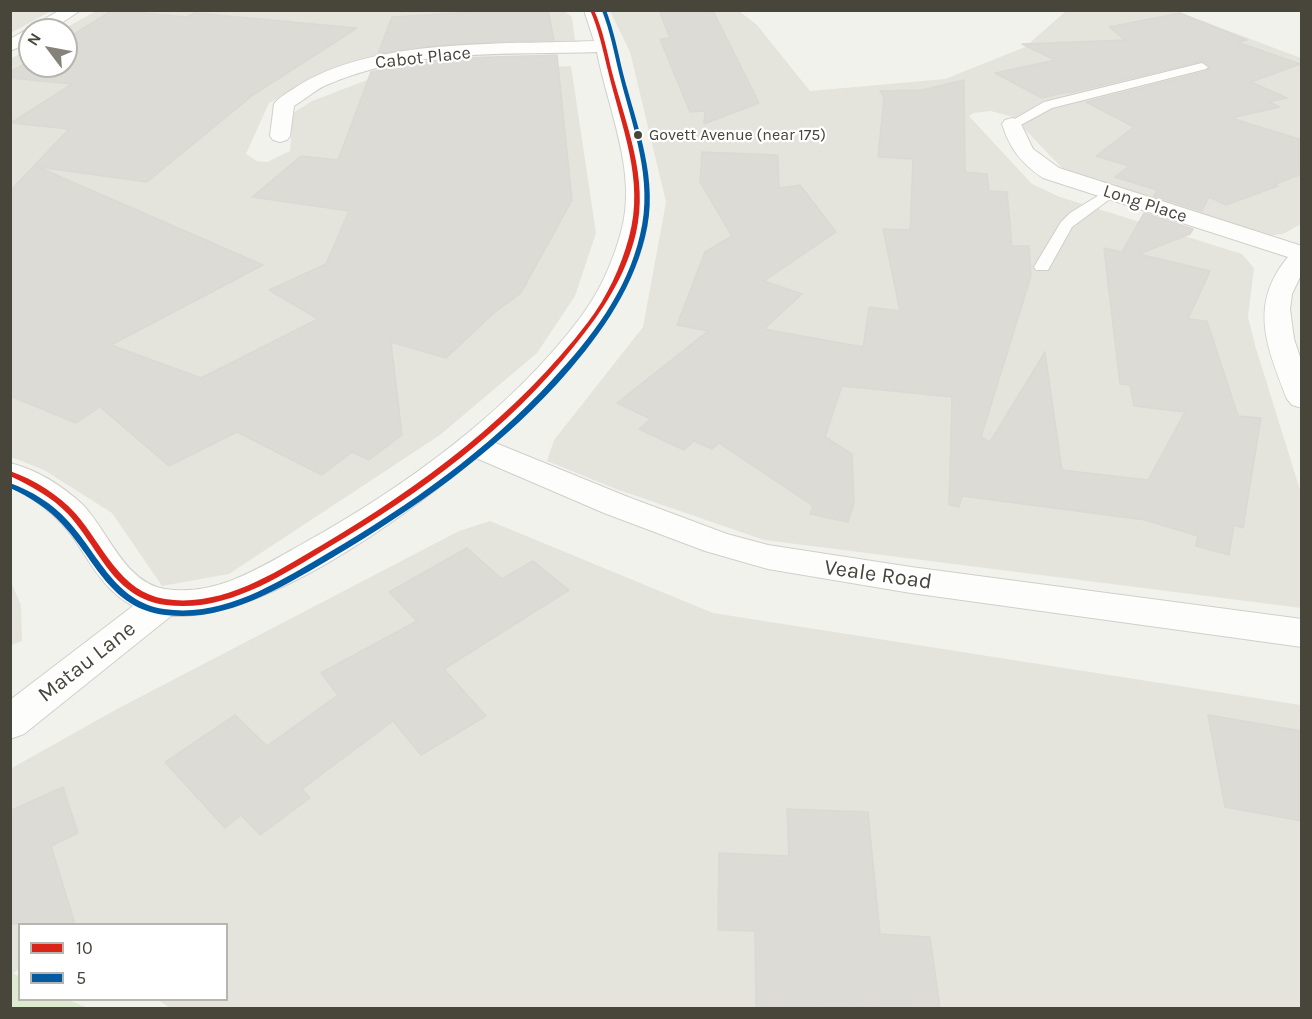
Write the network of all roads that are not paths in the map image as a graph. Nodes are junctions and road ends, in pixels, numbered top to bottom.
1 (73, 10) edge
2 (592, 10) edge
3 (59, 18) edge
4 (604, 46) junction
5 (1202, 67) dead end
6 (1012, 124) joint
7 (280, 136) dead end
8 (1109, 193) junction
9 (1302, 255) edge
10 (1042, 267) dead end
11 (1293, 281) edge
12 (1302, 399) edge
13 (473, 445) junction
14 (10, 473) edge
15 (163, 602) junction
16 (1302, 633) edge
17 (10, 723) edge

1 - 3 street
2 - 4 street
4 - 7 street, Cabot Place
4 - 13 street
5 - 6 lane
6 - 8 street, Long Place
8 - 9 street, Long Place
8 - 10 lane
9 - 11 street
11 - 12 street
13 - 15 street
13 - 16 street, Veale Road
14 - 15 street
15 - 17 street, Matau Lane

